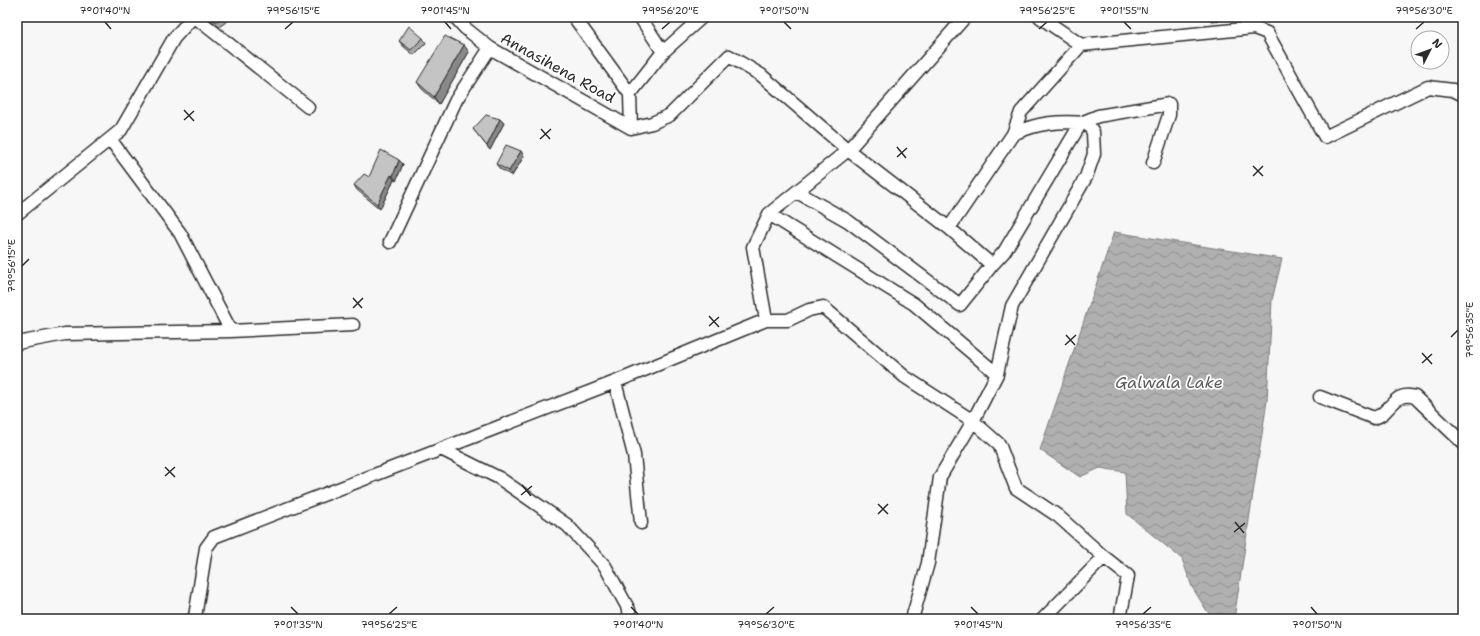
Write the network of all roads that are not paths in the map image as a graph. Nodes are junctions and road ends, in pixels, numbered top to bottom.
1 (194, 17) edge
2 (455, 17) edge
3 (574, 17) edge
4 (640, 17) edge
5 (702, 17) edge
6 (965, 17) edge
7 (1040, 17) edge
8 (1252, 17) edge
9 (1260, 30) junction
10 (1081, 45) junction
11 (490, 48) junction
12 (663, 52) junction
13 (630, 94) junction
14 (1463, 95) edge
15 (308, 107) dead end
16 (1081, 122) junction
17 (631, 128) junction
18 (1013, 134) junction
19 (110, 139) junction
20 (848, 150) junction
21 (1153, 163) dead end
22 (796, 192) junction
23 (17, 214) edge
24 (769, 214) junction
25 (949, 228) junction
26 (390, 242) dead end
27 (992, 265) junction
28 (766, 320) junction
29 (353, 325) dead end
30 (231, 331) junction
31 (17, 343) edge
32 (997, 374) junction
33 (615, 382) junction
34 (1320, 397) dead end
35 (973, 421) junction
36 (1463, 443) edge
37 (441, 449) junction
38 (641, 523) dead end
39 (1104, 557) junction
40 (192, 619) edge
41 (630, 619) edge
42 (912, 619) edge
43 (1044, 619) edge
44 (1120, 619) edge

1 - 15 street
1 - 19 street
2 - 11 street, Annasihena Road
3 - 13 street
4 - 12 street
5 - 12 street
6 - 20 street
7 - 10 street
8 - 9 street
9 - 10 street
9 - 14 street
10 - 18 street
11 - 17 street, Annasihena Road
11 - 26 street
12 - 13 street
13 - 17 street
16 - 18 street
16 - 21 street
16 - 27 street
16 - 32 street
17 - 20 street
18 - 25 street
19 - 23 street
19 - 30 street
20 - 22 street
20 - 25 street
22 - 24 street
22 - 27 street
24 - 28 street
24 - 32 street
25 - 27 street
28 - 33 street
28 - 35 street
29 - 30 street
30 - 31 street
32 - 35 street
33 - 37 street
33 - 38 street
34 - 36 street
35 - 39 street
35 - 42 street
37 - 40 street
37 - 41 street
39 - 43 street
39 - 44 street

